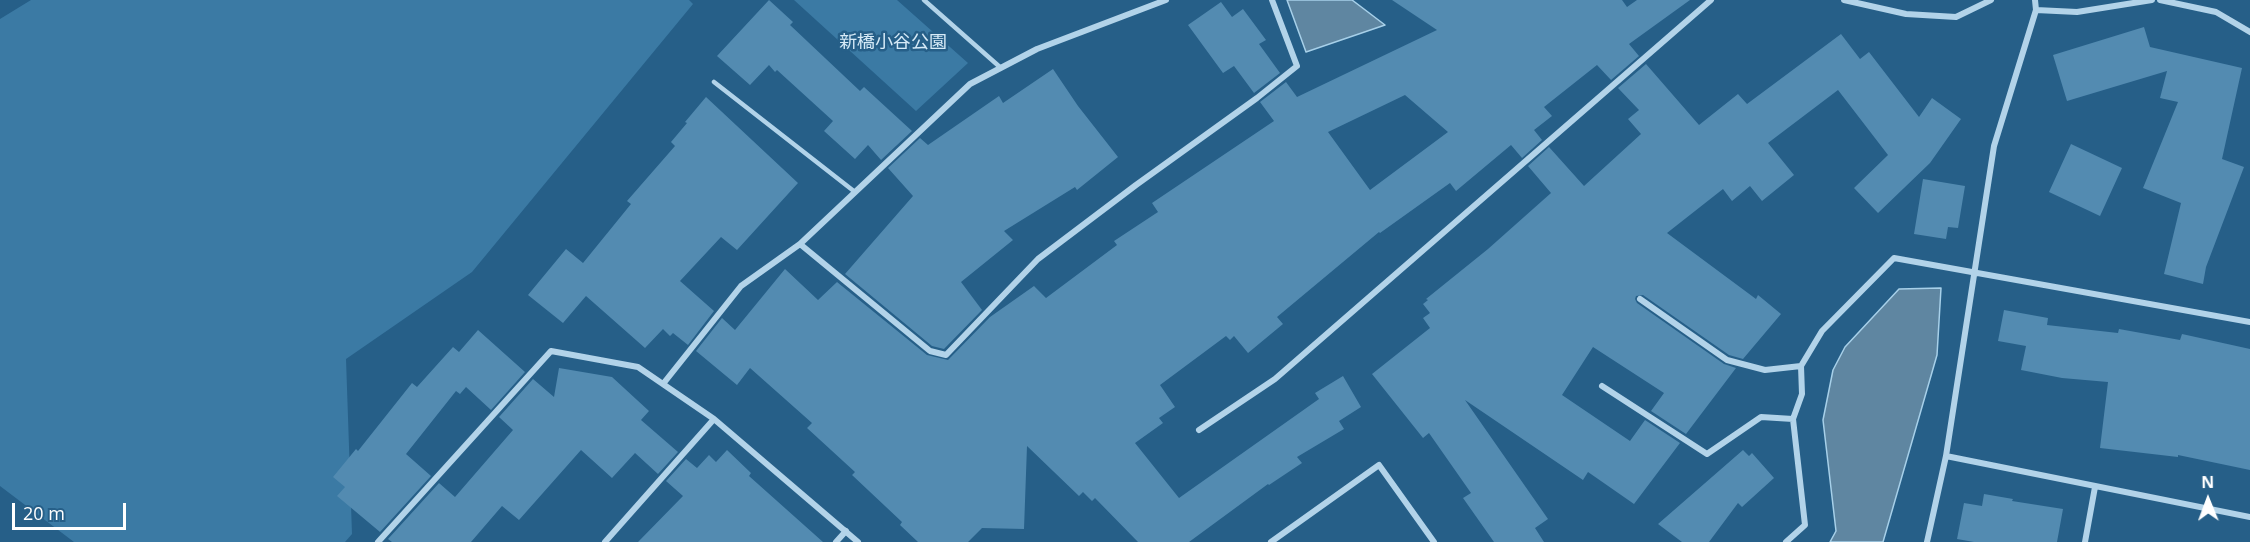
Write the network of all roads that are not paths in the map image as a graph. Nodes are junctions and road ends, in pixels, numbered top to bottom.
1 (924, 0) edge
2 (1166, 0) edge
3 (1272, 0) edge
4 (1711, 0) edge
5 (1844, 0) edge
6 (1990, 0) edge
7 (2034, 0) edge
8 (2152, 0) edge
9 (2160, 0) edge
10 (2037, 10) junction
11 (2250, 32) edge
12 (1001, 68) junction
13 (714, 82) dead end
14 (855, 192) junction
15 (800, 244) junction
16 (1975, 271) junction
17 (1640, 299) dead end
18 (2250, 322) edge
19 (1801, 366) junction
20 (663, 384) junction
21 (1602, 387) dead end
22 (714, 419) junction
23 (1793, 419) junction
24 (1199, 430) dead end
25 (1946, 456) junction
26 (2095, 487) junction
27 (2250, 517) edge
28 (846, 531) junction
29 (378, 542) edge
30 (605, 542) edge
31 (836, 542) edge
32 (858, 542) edge
33 (1271, 542) edge
34 (1434, 542) edge
35 (1786, 542) edge
36 (1927, 542) edge
37 (2085, 542) edge

1 - 12 lane
2 - 12 street
3 - 15 street
4 - 24 street
5 - 6 street
7 - 10 street
8 - 10 street
9 - 11 street
10 - 16 street
12 - 14 street
13 - 14 lane
14 - 15 street
15 - 20 street
16 - 18 street
16 - 19 street
16 - 25 street
17 - 19 street
19 - 23 street
20 - 22 street
20 - 29 street
21 - 23 street
22 - 28 street
22 - 30 street
23 - 35 street
25 - 26 street
25 - 36 street
26 - 27 street
26 - 37 street
28 - 31 street
28 - 32 street
33 - 34 street

